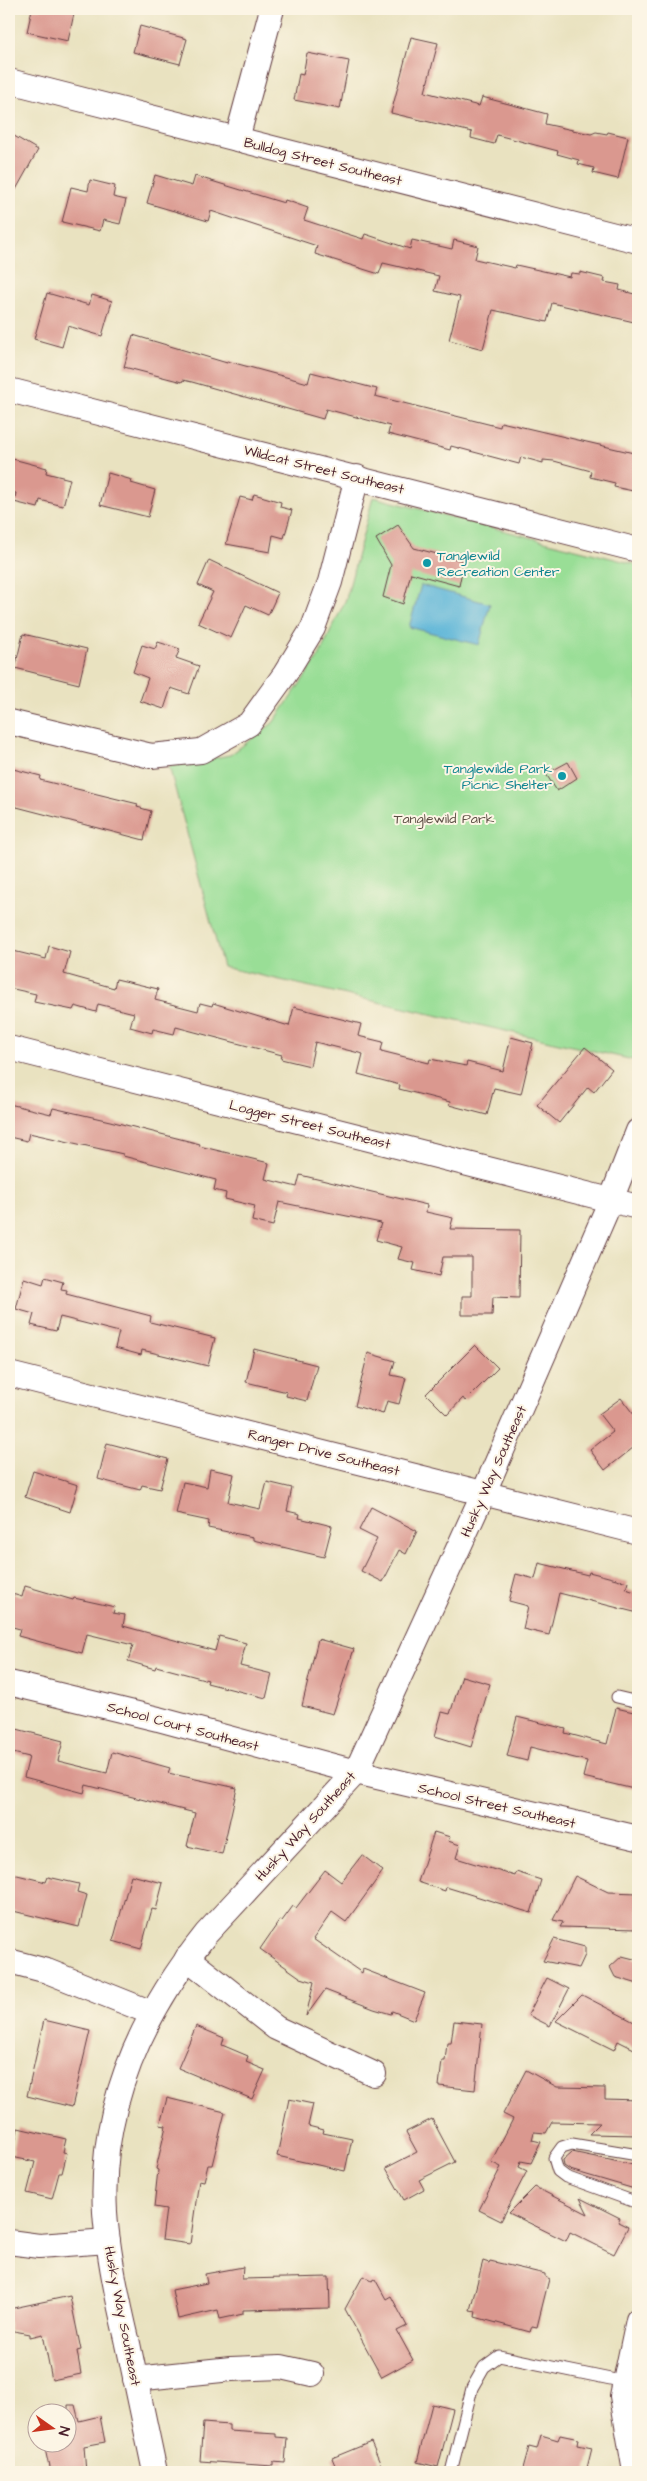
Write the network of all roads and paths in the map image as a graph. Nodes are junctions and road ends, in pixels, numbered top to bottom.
1 (272, 9) edge
2 (9, 81) edge
3 (237, 139) junction
4 (638, 241) edge
5 (9, 390) edge
6 (357, 477) junction
7 (638, 550) edge
8 (9, 722) edge
9 (9, 1048) edge
10 (638, 1131) edge
11 (611, 1200) junction
12 (638, 1207) edge
13 (9, 1374) edge
14 (484, 1492) junction
15 (638, 1532) edge
16 (9, 1683) edge
17 (617, 1697) dead end
18 (638, 1702) edge
19 (356, 1772) junction
20 (638, 1838) edge
21 (187, 1958) junction
22 (9, 1961) edge
23 (152, 2013) junction
24 (374, 2074) dead end
25 (638, 2155) edge
26 (638, 2203) edge
27 (108, 2241) junction
28 (9, 2242) edge
29 (638, 2320) edge
30 (312, 2374) dead end
31 (135, 2380) junction
32 (625, 2382) junction
33 (155, 2472) edge
34 (450, 2472) edge
35 (635, 2472) edge

1 - 3 street
2 - 3 street, Bulldog Street Southeast
3 - 4 street, Bulldog Street Southeast
5 - 6 street, Wildcat Street Southeast
6 - 7 street, Wildcat Street Southeast
6 - 8 street
9 - 11 street, Logger Street Southeast
10 - 11 street, Husky Way Southeast
11 - 12 street, Logger Street Southeast
11 - 14 street, Husky Way Southeast
13 - 14 street, Ranger Drive Southeast
14 - 15 street, Ranger Drive Southeast
14 - 19 street, Husky Way Southeast
16 - 19 street, School Court Southeast
17 - 18 lane
19 - 20 street, School Street Southeast
19 - 21 street, Husky Way Southeast
21 - 23 street, Husky Way Southeast
21 - 24 street
22 - 23 street
23 - 27 street, Husky Way Southeast
25 - 26 lane
27 - 28 street
27 - 31 street, Husky Way Southeast
29 - 32 street
30 - 31 street
31 - 33 street, Husky Way Southeast
32 - 34 lane
32 - 35 street

